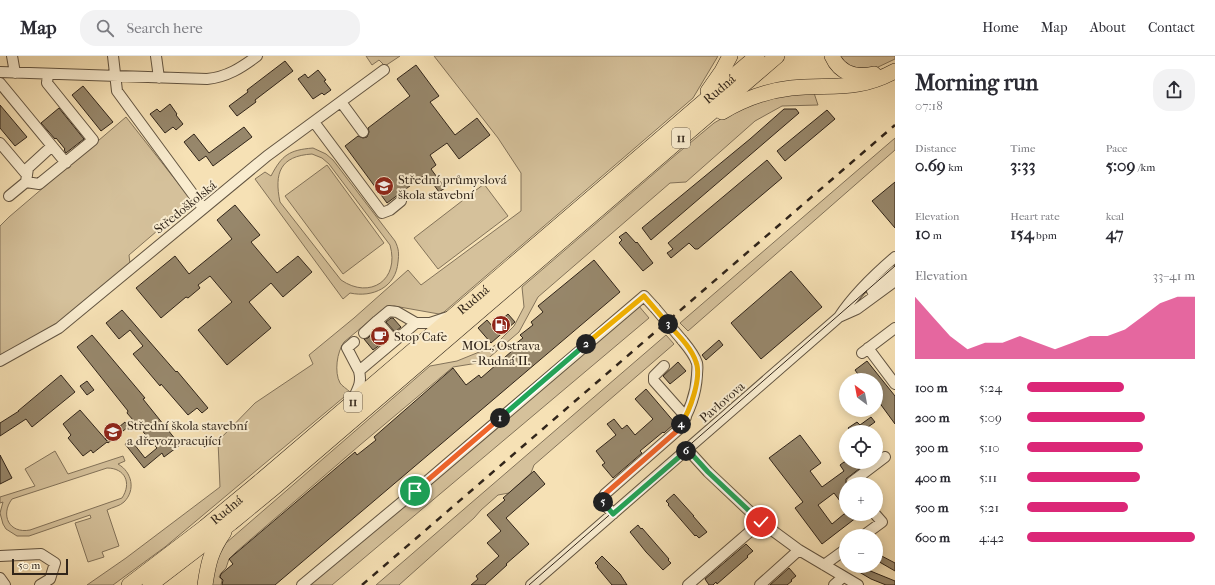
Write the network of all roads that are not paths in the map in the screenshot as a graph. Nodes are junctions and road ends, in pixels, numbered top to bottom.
1 (12, 56) edge
2 (113, 56) edge
3 (156, 56) edge
4 (257, 56) edge
5 (730, 56) edge
6 (757, 56) edge
7 (776, 56) edge
8 (832, 56) edge
9 (895, 65) edge
10 (384, 70) dead end
11 (895, 71) edge
12 (0, 72) edge
13 (15, 73) junction
14 (48, 74) junction
15 (116, 76) junction
16 (159, 78) junction
17 (0, 83) edge
18 (341, 102) junction
19 (695, 110) junction
20 (314, 122) junction
21 (363, 132) dead end
22 (687, 133) junction
23 (0, 143) edge
24 (52, 146) junction
25 (66, 163) junction
26 (26, 178) junction
27 (9, 196) dead end
28 (401, 201) dead end
29 (204, 208) junction
30 (895, 257) edge
31 (895, 271) edge
32 (895, 281) edge
33 (456, 314) junction
34 (842, 316) junction
35 (377, 321) junction
36 (416, 323) junction
37 (895, 328) edge
38 (364, 333) dead end
39 (394, 341) junction
40 (350, 345) dead end
41 (0, 361) edge
42 (664, 366) dead end
43 (359, 371) junction
44 (895, 384) edge
45 (352, 403) junction
46 (686, 417) junction
47 (688, 450) junction
48 (885, 457) dead end
49 (859, 477) edge
50 (613, 514) junction
51 (881, 521) edge
52 (761, 522) junction
53 (231, 523) junction
54 (872, 529) edge
55 (799, 550) junction
56 (839, 554) edge
57 (0, 556) edge
58 (824, 565) junction
59 (843, 577) junction
60 (0, 578) edge
61 (5, 585) edge
62 (40, 585) edge
63 (129, 585) edge
64 (150, 585) edge
65 (205, 585) edge
66 (302, 585) edge
67 (531, 585) edge
68 (688, 585) edge
69 (760, 585) edge
70 (834, 585) edge
71 (858, 585) edge

1 - 13 street
2 - 15 street
3 - 16 street
4 - 16 street
5 - 19 highway
6 - 19 highway, Rudná / 11
7 - 22 highway, Rudná / 11
8 - 9 highway
10 - 18 street, Středoškolská
11 - 22 highway
12 - 13 street
13 - 14 street
14 - 15 street
14 - 25 street
15 - 16 street
15 - 29 street
17 - 24 street
18 - 20 street, Středoškolská
18 - 21 street
19 - 33 highway, Rudná / 11
20 - 28 street
20 - 29 street, Středoškolská
22 - 53 highway, Rudná / 11
23 - 26 street
24 - 25 street
24 - 26 street
25 - 26 street
26 - 27 street
29 - 41 street, Středoškolská
30 - 34 street, Pavlovova
31 - 34 street
32 - 34 street, Pavlovova
33 - 36 street
33 - 45 highway, Rudná / 11
34 - 47 street, Pavlovova
35 - 36 street
35 - 38 street
35 - 39 street
36 - 39 street
37 - 44 street
39 - 43 street
40 - 43 street
42 - 46 street
43 - 45 street
45 - 63 highway, Rudná / 11
46 - 50 street
46 - 66 street, bridge
47 - 50 street, Pavlovova
47 - 52 street
48 - 49 street
50 - 67 street, Pavlovova
51 - 54 street
52 - 55 street
52 - 68 street
53 - 64 highway, Rudná / 11
53 - 65 highway
55 - 58 street
55 - 69 street
56 - 58 street
57 - 62 street
58 - 59 street
59 - 70 street
59 - 71 street
60 - 61 street

